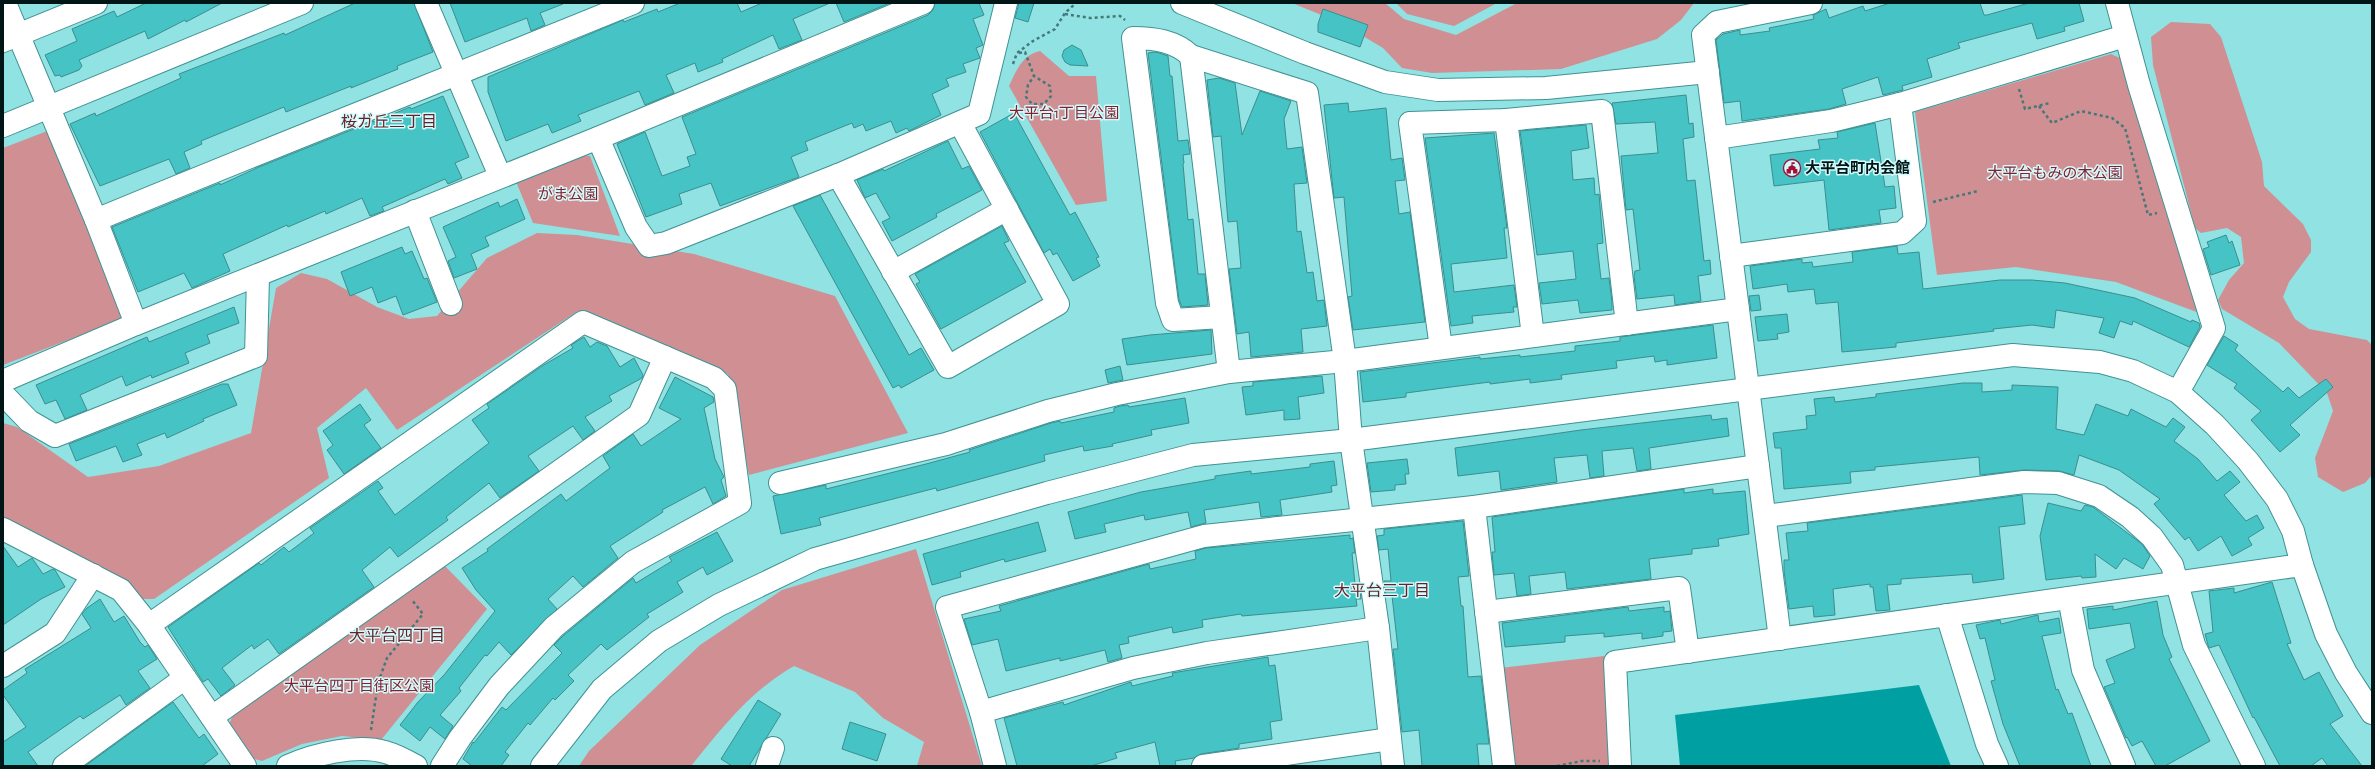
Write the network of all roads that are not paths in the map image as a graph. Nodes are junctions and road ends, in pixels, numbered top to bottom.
1 (4, 3) edge
2 (96, 3) edge
3 (302, 3) edge
4 (426, 3) edge
5 (633, 3) edge
6 (923, 3) edge
7 (1006, 3) edge
8 (1182, 3) edge
9 (1811, 3) edge
10 (2117, 3) edge
11 (2125, 36) junction
12 (10, 38) edge
13 (1192, 56) junction
14 (1708, 72) junction
15 (456, 75) junction
16 (1900, 104) junction
17 (48, 108) junction
18 (1506, 120) junction
19 (960, 123) junction
20 (3, 126) edge
21 (598, 138) junction
22 (1716, 138) junction
23 (838, 175) junction
24 (500, 176) junction
25 (1007, 209) junction
26 (415, 211) junction
27 (96, 220) junction
28 (1731, 256) junction
29 (894, 272) junction
30 (258, 276) junction
31 (451, 304) dead end
32 (1738, 309) junction
33 (1222, 317) junction
34 (136, 324) junction
35 (1627, 324) junction
36 (1533, 336) junction
37 (1441, 348) junction
38 (665, 357) junction
39 (1345, 361) junction
40 (1229, 372) junction
41 (3, 381) edge
42 (1748, 389) junction
43 (2178, 392) junction
44 (3, 394) edge
45 (1351, 440) junction
46 (1758, 466) junction
47 (780, 483) dead end
48 (1474, 506) junction
49 (1765, 516) junction
50 (1362, 519) junction
51 (3, 529) edge
52 (2302, 565) junction
53 (93, 575) junction
54 (2178, 583) junction
55 (2069, 598) junction
56 (1486, 612) junction
57 (1947, 615) junction
58 (149, 625) junction
59 (1378, 628) junction
60 (1780, 639) junction
61 (1688, 652) junction
62 (3, 666) edge
63 (185, 678) junction
64 (980, 712) junction
65 (2372, 713) edge
66 (212, 717) junction
67 (1390, 739) junction
68 (1620, 764) edge
69 (64, 766) edge
70 (245, 766) edge
71 (288, 766) edge
72 (416, 766) edge
73 (442, 766) edge
74 (542, 766) edge
75 (995, 766) edge
76 (1203, 766) edge
77 (1393, 766) edge
78 (1504, 766) edge
79 (1997, 766) edge
80 (2124, 766) edge
81 (2254, 766) edge

1 - 12 street
2 - 12 street
3 - 17 street
4 - 15 street
5 - 15 street
6 - 21 street
7 - 19 street
8 - 14 street
9 - 14 street
10 - 11 street
11 - 16 street
11 - 43 street
12 - 17 street
13 - 33 street
13 - 33 street
13 - 39 street
14 - 22 street
15 - 24 street
15 - 27 street
16 - 22 street
16 - 28 street
17 - 20 street
17 - 27 street
18 - 35 street
18 - 36 street
18 - 37 street
19 - 23 street
19 - 25 street
21 - 23 street
21 - 24 street
22 - 28 street
23 - 29 street
24 - 26 street
25 - 29 street
25 - 29 street
26 - 30 street
26 - 31 street
27 - 34 street
28 - 32 street
30 - 34 street
30 - 44 street
32 - 35 street
32 - 42 street
33 - 40 street
34 - 41 street
35 - 36 street
36 - 37 street
37 - 39 street
38 - 58 street
38 - 66 street
38 - 73 street
39 - 40 street
39 - 45 street
40 - 47 street
42 - 43 street
42 - 45 street
42 - 46 street
43 - 52 street
45 - 50 street
45 - 74 street
46 - 48 street
46 - 49 street
48 - 50 street
48 - 56 street
49 - 54 street
49 - 60 street
50 - 59 street
50 - 64 street
51 - 53 street
52 - 54 street
52 - 65 street
53 - 58 street
53 - 62 street
54 - 55 street
54 - 81 street
55 - 57 street
55 - 80 street
56 - 61 street
56 - 78 street
57 - 60 street
57 - 79 street
58 - 63 street
59 - 64 street
59 - 67 street
60 - 61 street
61 - 68 street
63 - 66 street
63 - 69 street
64 - 75 street
66 - 70 street
67 - 76 street
67 - 77 street
71 - 72 street

